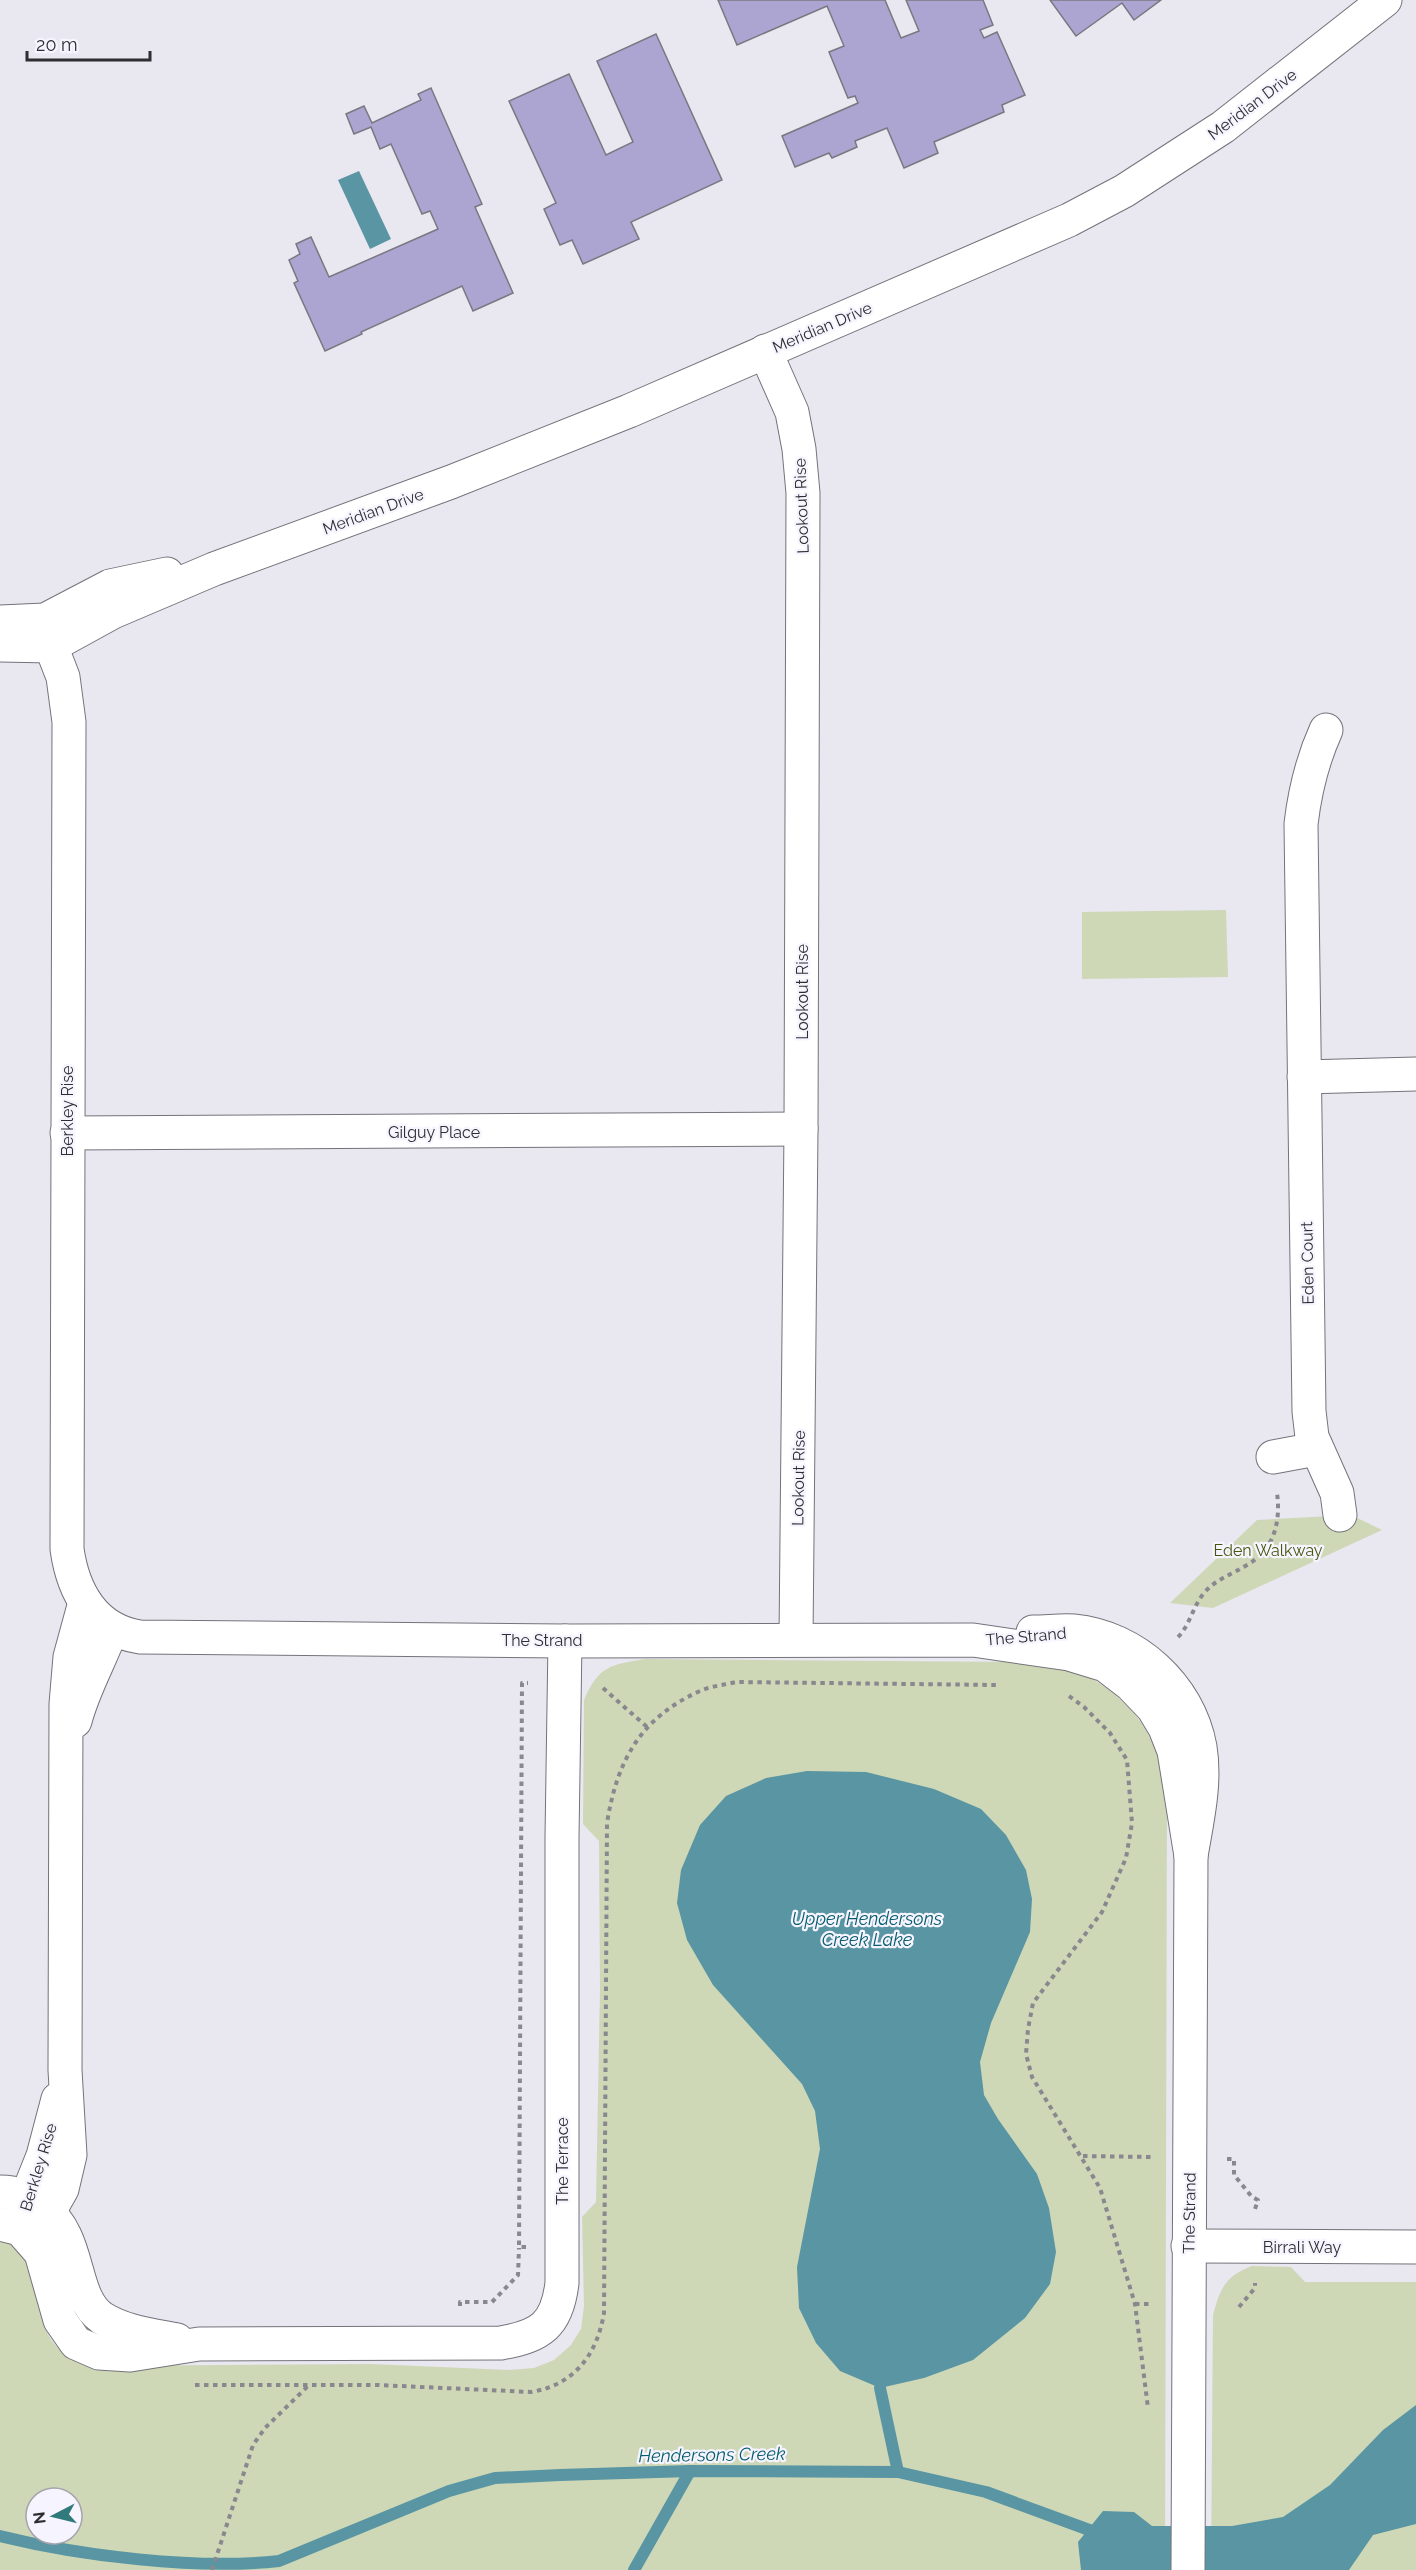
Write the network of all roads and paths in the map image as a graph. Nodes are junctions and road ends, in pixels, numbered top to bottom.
1 (1385, 0) edge
2 (765, 351) junction
3 (0, 622) edge
4 (48, 633) junction
5 (0, 645) edge
6 (1326, 730) dead end
7 (1416, 1074) edge
8 (1304, 1077) junction
9 (801, 1129) junction
10 (67, 1133) junction
11 (1316, 1449) junction
12 (1274, 1470) joint
13 (1340, 1515) dead end
14 (85, 1602) junction
15 (112, 1628) junction
16 (796, 1639) junction
17 (973, 1640) junction
18 (565, 1641) junction
19 (1153, 1664) junction
20 (998, 1684) dead end
21 (1061, 1690) dead end
22 (67, 1749) junction
23 (1191, 1856) junction
24 (25, 2200) edge
25 (10, 2227) edge
26 (1188, 2246) junction
27 (1416, 2247) edge
28 (199, 2344) junction
29 (1149, 2418) dead end
30 (212, 2570) edge
31 (1188, 2570) edge

1 - 2 street, Meridian Drive
2 - 4 street, Meridian Drive
2 - 9 street, Lookout Rise
3 - 4 street, Meridian Drive
4 - 5 street, Meridian Drive
4 - 10 street, Berkley Rise
6 - 8 street, Eden Court
7 - 8 street
8 - 11 street, Eden Court
9 - 10 street, Gilguy Place
9 - 16 street, Lookout Rise
10 - 14 street, Berkley Rise
11 - 12 street
11 - 13 street, Eden Court
12 - 19 path
14 - 15 street, Berkley Rise
14 - 22 street, Berkley Rise
15 - 18 street, The Strand
15 - 22 street, Berkley Rise
16 - 17 street, The Strand
16 - 18 street, The Strand
17 - 19 street, The Strand
17 - 23 street, The Strand
18 - 28 street, The Terrace
19 - 23 street, The Strand
20 - 30 path
21 - 29 path
22 - 24 street, Berkley Rise
23 - 26 street, The Strand
24 - 25 street, Berkley Rise
24 - 28 street, The Terrace
25 - 28 street, The Terrace
26 - 27 street, Birrali Way
26 - 31 street, The Strand

